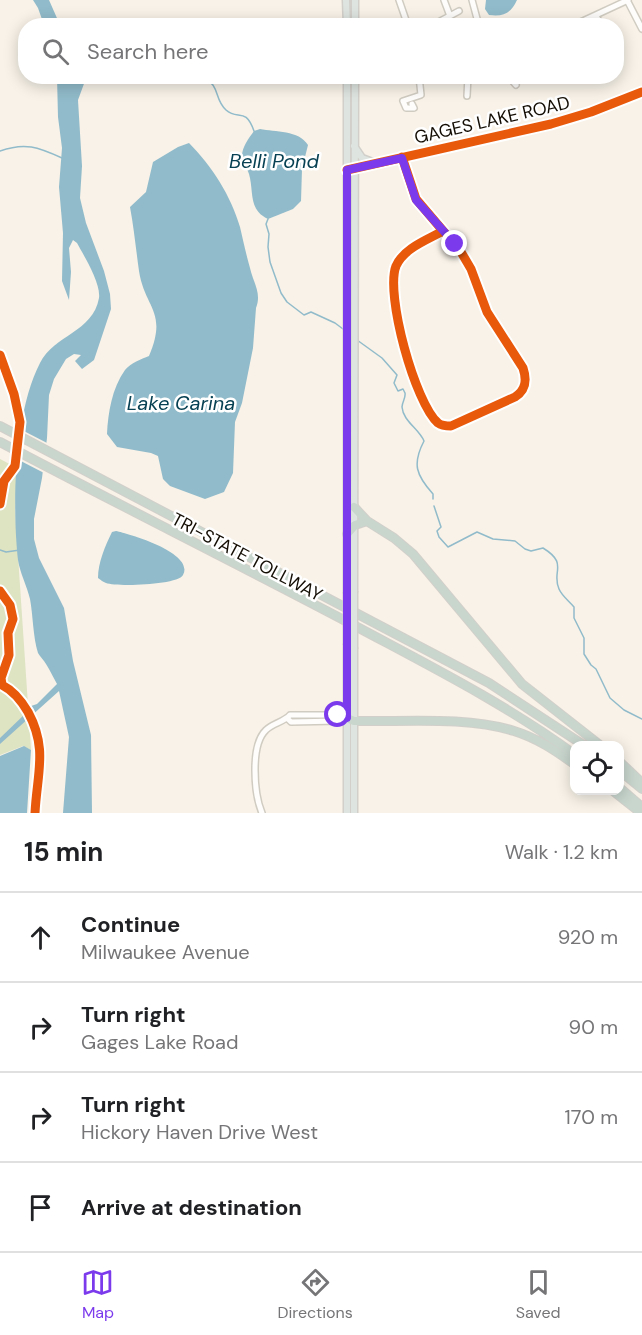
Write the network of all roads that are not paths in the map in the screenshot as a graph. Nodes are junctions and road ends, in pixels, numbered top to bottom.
1 (346, 0) edge
2 (355, 0) edge
3 (399, 0) edge
4 (444, 0) edge
5 (472, 0) edge
6 (627, 0) edge
7 (459, 11) dead end
8 (450, 16) junction
9 (596, 16) joint
10 (347, 18) edge
11 (355, 18) edge
12 (405, 18) edge
13 (446, 18) edge
14 (477, 18) edge
15 (591, 18) edge
16 (642, 29) edge
17 (347, 84) edge
18 (355, 84) edge
19 (420, 84) edge
20 (468, 84) edge
21 (642, 92) edge
22 (467, 96) dead end
23 (412, 104) dead end
24 (354, 146) junction
25 (402, 158) junction
26 (375, 164) junction
27 (350, 169) junction
28 (443, 231) junction
29 (0, 426) edge
30 (0, 442) edge
31 (354, 507) junction
32 (367, 521) junction
33 (355, 525) junction
34 (347, 534) junction
35 (351, 720) junction
36 (577, 741) edge
37 (595, 741) edge
38 (570, 751) edge
39 (570, 761) edge
40 (624, 766) edge
41 (624, 774) edge
42 (642, 783) edge
43 (642, 789) edge
44 (624, 791) edge
45 (618, 795) edge
46 (642, 807) edge
47 (262, 813) edge
48 (347, 813) edge
49 (354, 813) edge
50 (641, 813) edge

1 - 10 main road
2 - 11 main road
3 - 12 street
4 - 8 street
5 - 14 street
6 - 9 street
6 - 16 street
7 - 8 street
8 - 13 street
9 - 15 street
17 - 27 main road
18 - 24 main road
19 - 23 street
20 - 22 street
21 - 25 street, GAGES LAKE ROAD
24 - 26 main road
24 - 27 main road
25 - 26 street, GAGES LAKE ROAD
25 - 28 street
26 - 27 street, GAGES LAKE ROAD
27 - 31 main road
27 - 34 main road
28 - 28 street
29 - 36 highway, TRI-STATE TOLLWAY
30 - 38 highway, TRI-STATE TOLLWAY
31 - 32 highway
31 - 33 main road
32 - 33 highway
32 - 37 highway
33 - 34 highway
33 - 35 main road, bridge
34 - 35 main road, bridge
35 - 39 highway
35 - 47 street
35 - 48 main road
35 - 49 main road
40 - 42 highway
41 - 43 highway
44 - 46 highway
45 - 50 highway

